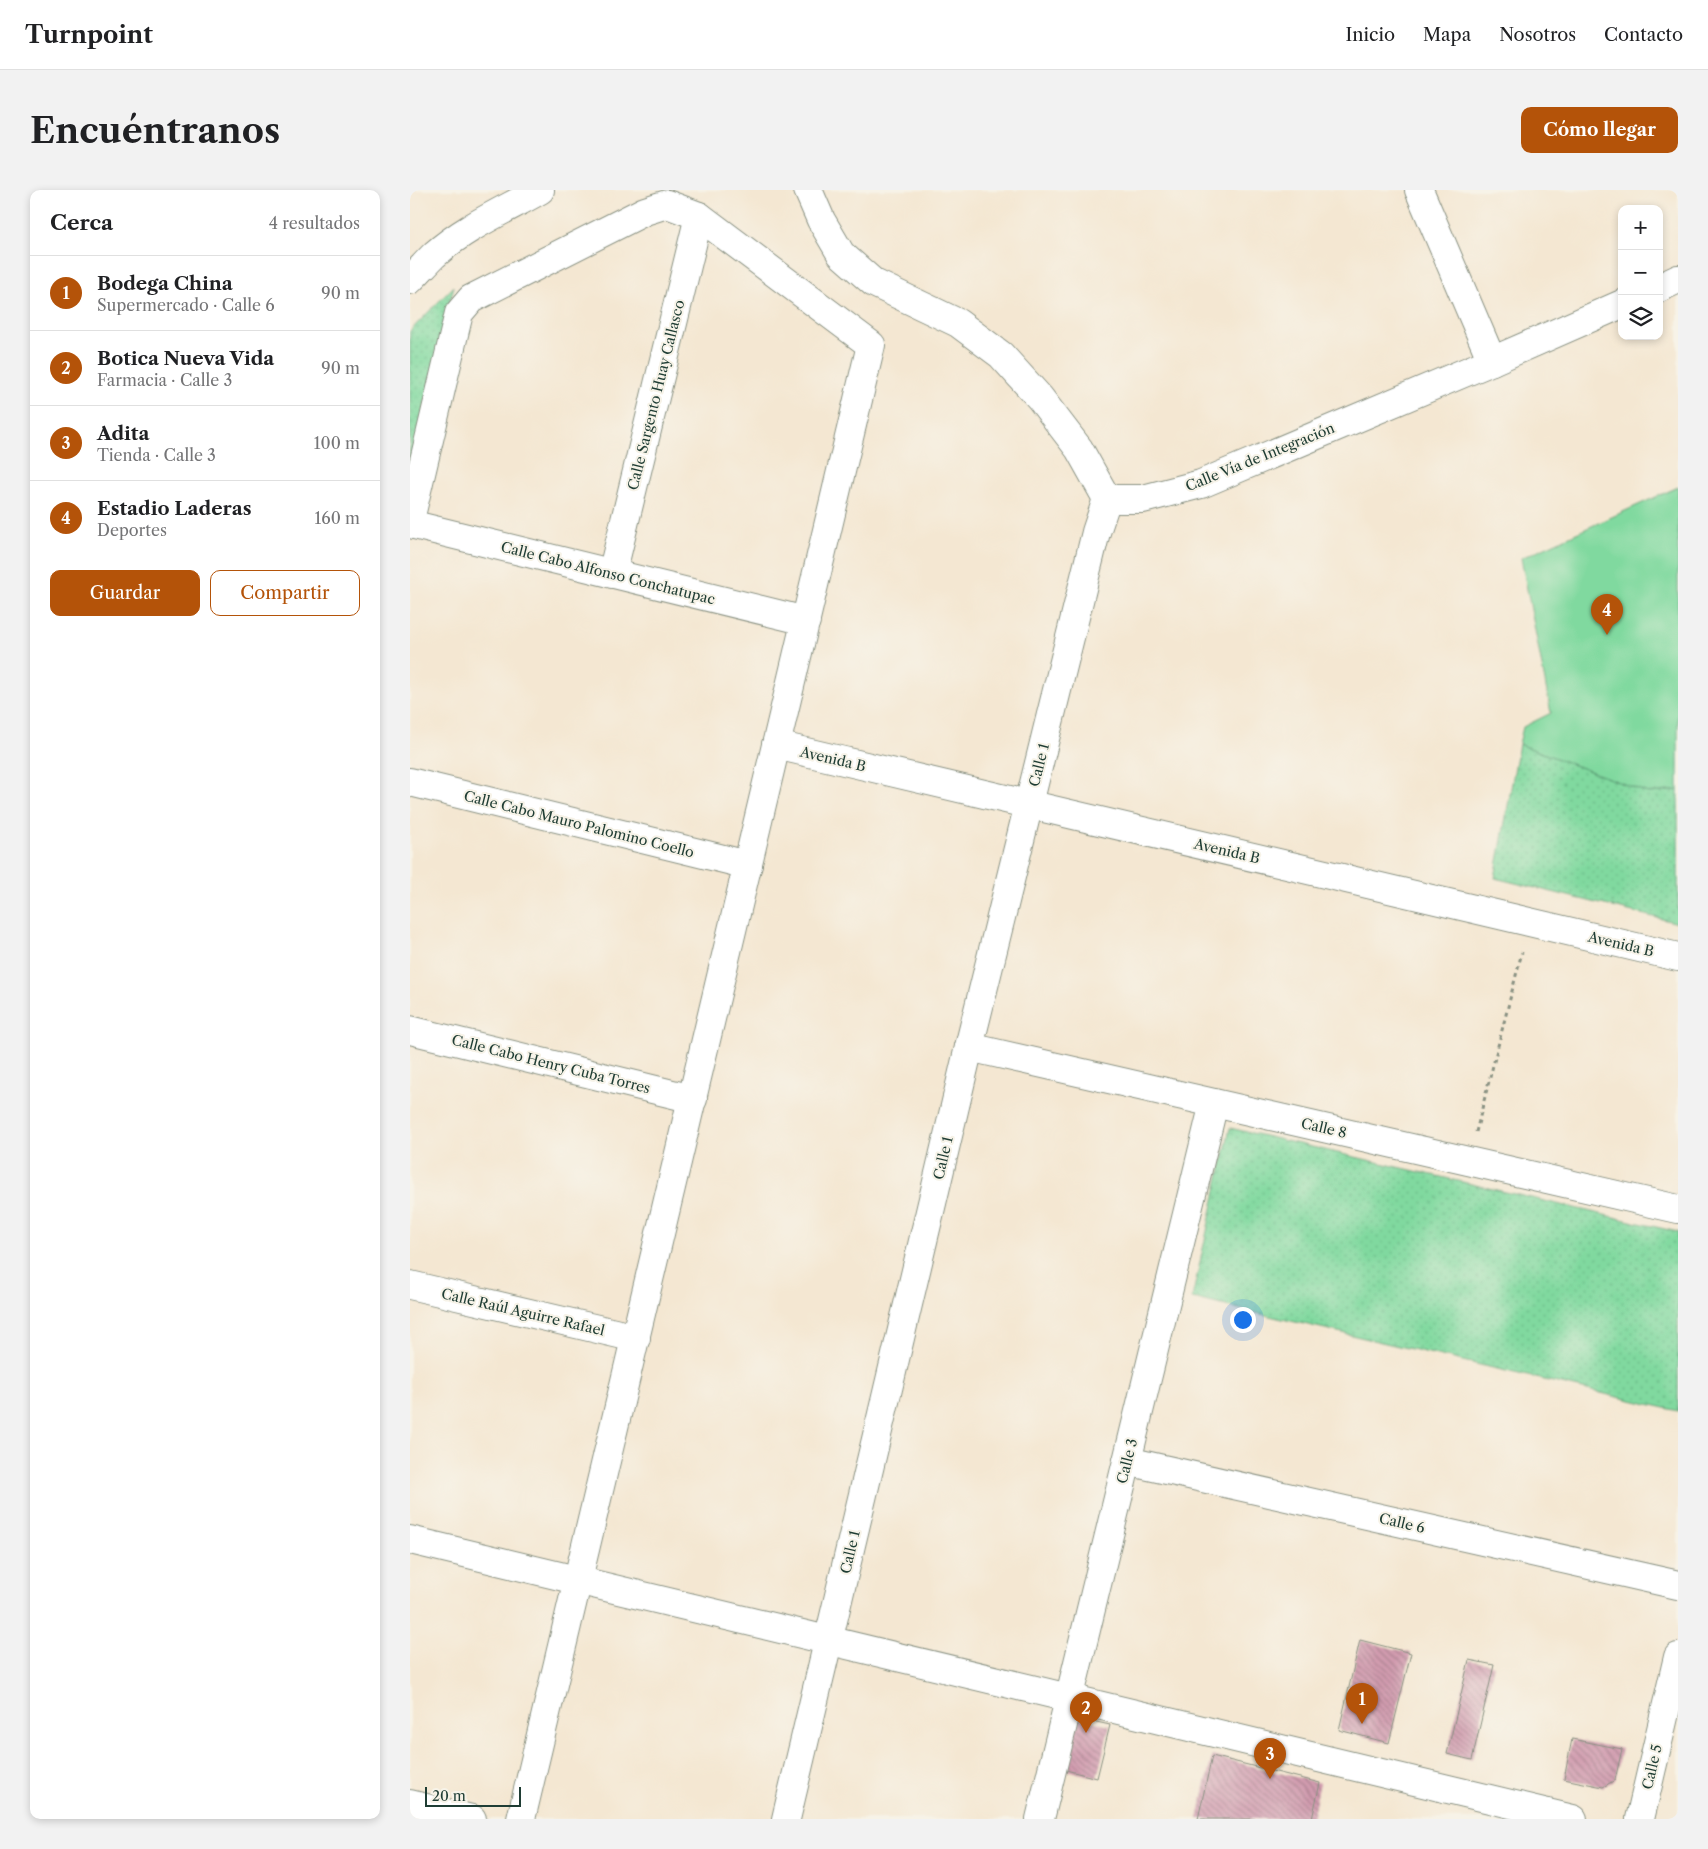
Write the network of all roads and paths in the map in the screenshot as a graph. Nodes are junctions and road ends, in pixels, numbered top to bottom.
1 (540, 190) edge
2 (808, 190) edge
3 (1419, 190) edge
4 (699, 216) junction
5 (1678, 279) edge
6 (410, 280) edge
7 (1663, 286) edge
8 (1618, 306) edge
9 (1492, 361) junction
10 (1107, 499) junction
11 (410, 520) edge
12 (410, 524) edge
13 (612, 574) junction
14 (806, 621) junction
15 (776, 746) junction
16 (410, 782) edge
17 (1030, 805) junction
18 (748, 865) junction
19 (1529, 922) junction
20 (1678, 957) edge
21 (410, 1030) edge
22 (970, 1047) junction
23 (693, 1099) junction
24 (1214, 1104) junction
25 (1468, 1162) junction
26 (1678, 1209) edge
27 (410, 1285) edge
28 (636, 1338) junction
29 (1127, 1461) junction
30 (410, 1540) edge
31 (578, 1580) junction
32 (1678, 1585) edge
33 (830, 1641) junction
34 (1678, 1657) edge
35 (1069, 1698) junction
36 (410, 1804) edge
37 (472, 1819) edge
38 (521, 1819) edge
39 (786, 1819) edge
40 (1040, 1819) edge
41 (1573, 1819) edge
42 (1640, 1819) edge

1 - 6 street
2 - 10 street
3 - 9 street
4 - 11 street
4 - 13 street, Calle Sargento Huay Callasco
4 - 14 street
5 - 7 street
8 - 9 street, Calle Vía de Integración
9 - 10 street, Calle Vía de Integración
10 - 17 street, Calle 1
12 - 13 street, Calle Cabo Alfonso Conchatupac
13 - 14 street, Calle Cabo Alfonso Conchatupac
14 - 15 street
15 - 17 street, Avenida B
15 - 18 street
16 - 18 street, Calle Cabo Mauro Palomino Coello
17 - 19 street, Avenida B
17 - 22 street, Calle 1
18 - 23 street
19 - 20 street, Avenida B
19 - 25 path
21 - 23 street, Calle Cabo Henry Cuba Torres
22 - 24 street, Calle 8
22 - 33 street, Calle 1
23 - 28 street
24 - 25 street, Calle 8
24 - 29 street, Calle 3
25 - 26 street, Calle 8
27 - 28 street, Calle Raúl Aguirre Rafael
28 - 31 street
29 - 32 street, Calle 6
29 - 35 street, Calle 3
30 - 31 street
31 - 33 street
31 - 38 street
33 - 35 street
33 - 39 street, Calle 1
34 - 42 street, Calle 5
35 - 40 street, Calle 3
35 - 41 street
36 - 37 street

